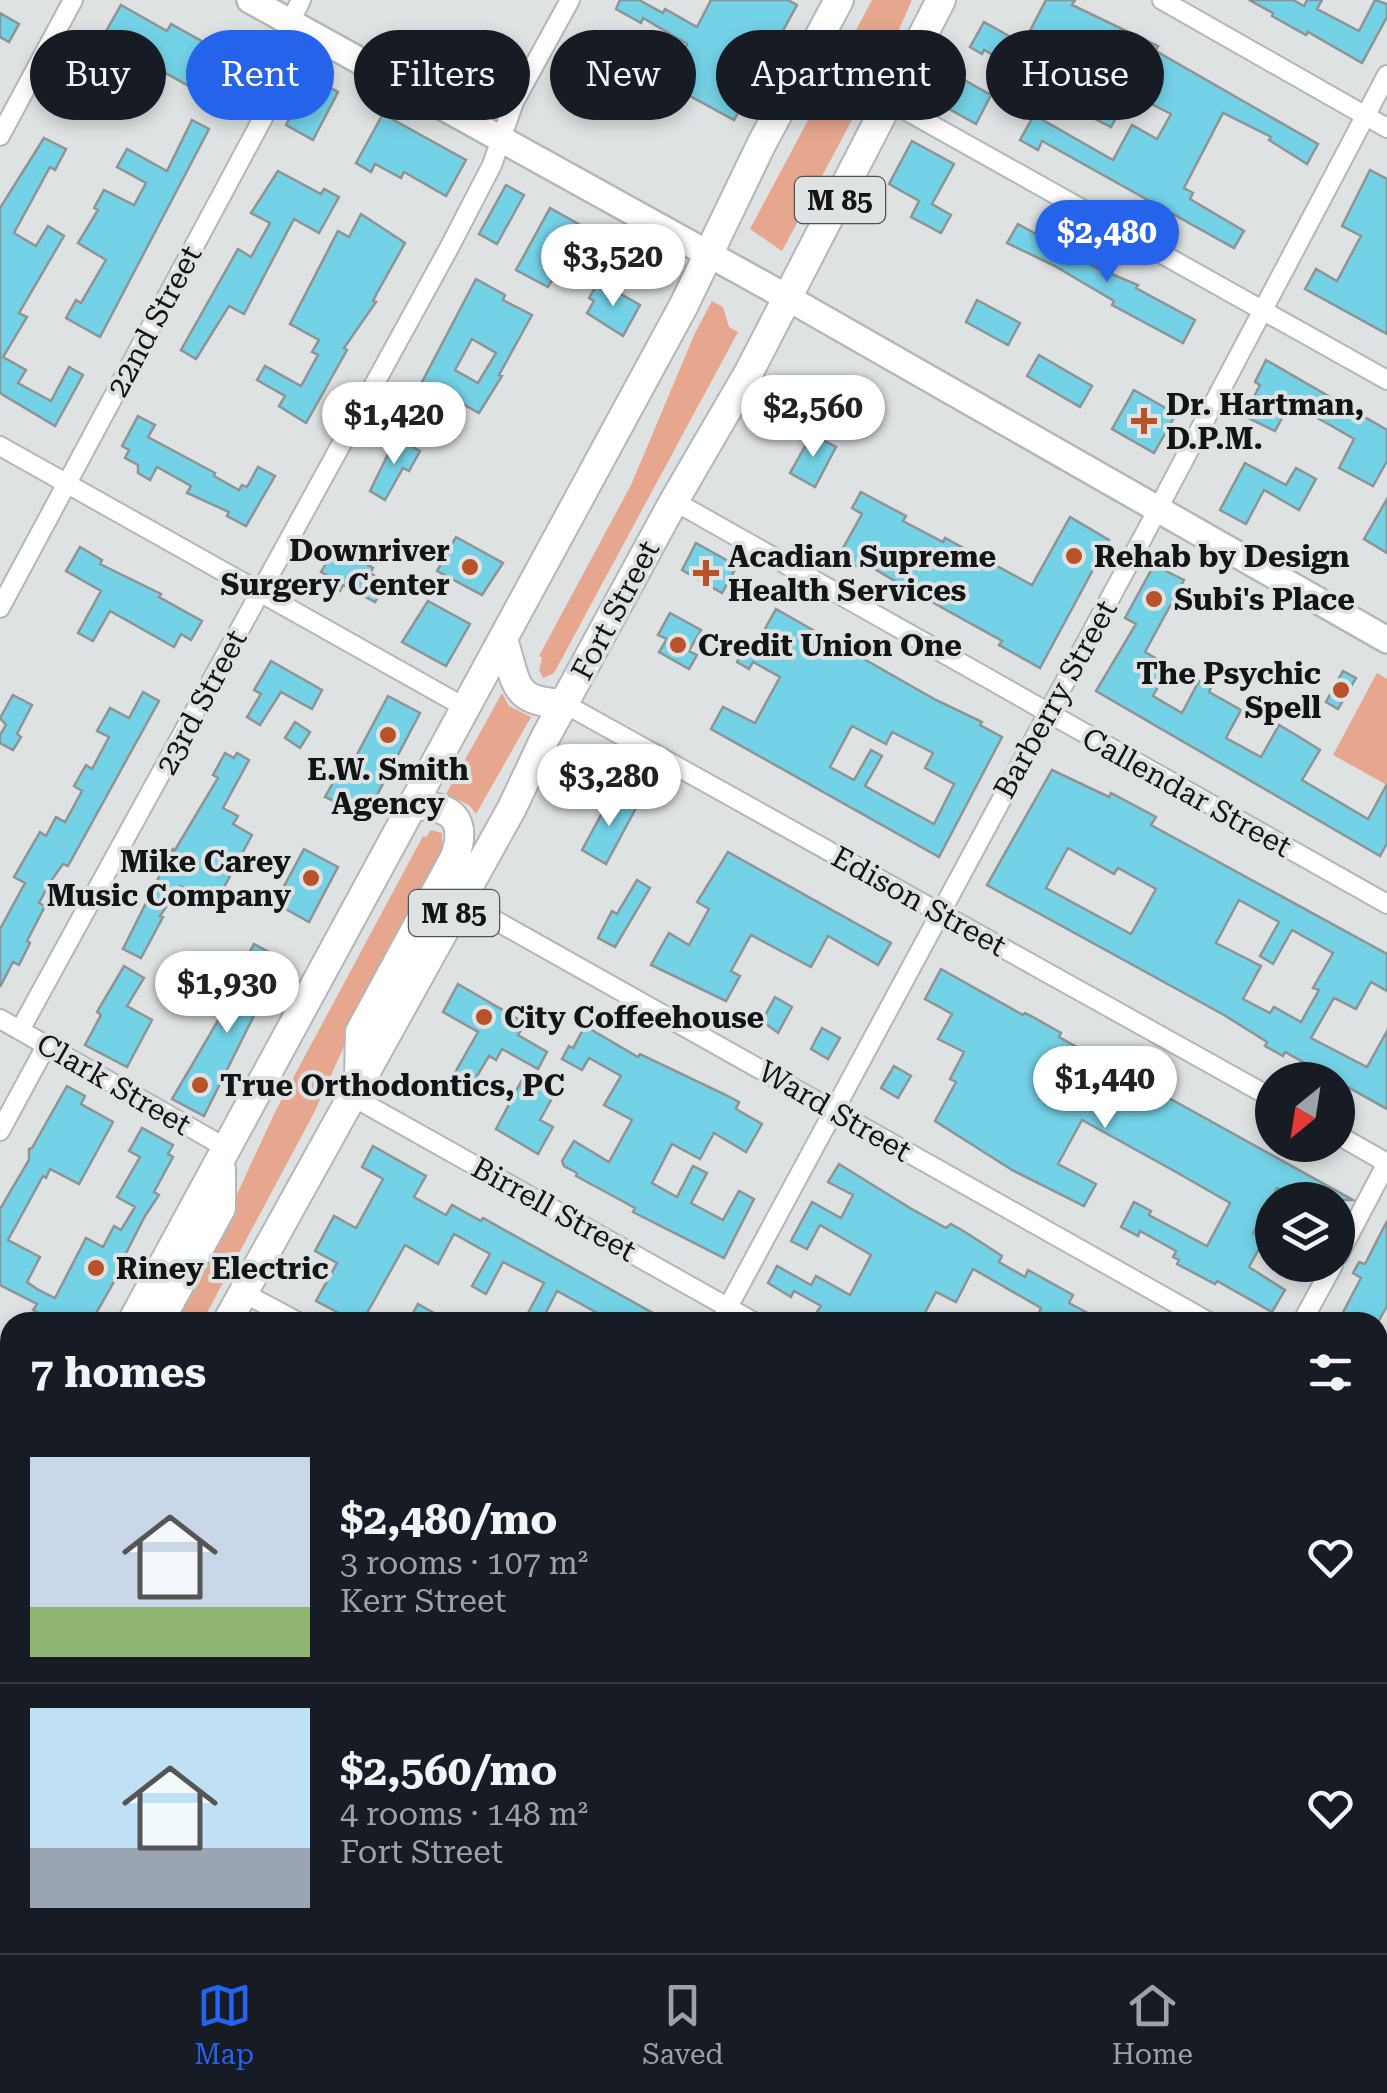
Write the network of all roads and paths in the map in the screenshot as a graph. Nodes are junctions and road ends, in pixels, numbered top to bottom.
1 (73, 0) edge
2 (250, 0) edge
3 (570, 0) edge
4 (838, 0) edge
5 (929, 0) edge
6 (942, 0) edge
7 (1162, 0) edge
8 (300, 19) edge
9 (923, 30) edge
10 (925, 30) edge
11 (1387, 75) edge
12 (1365, 116) junction
13 (879, 120) edge
14 (923, 120) edge
15 (1387, 128) edge
16 (0, 136) edge
17 (500, 140) junction
18 (708, 257) junction
19 (788, 298) junction
20 (1264, 310) junction
21 (1387, 380) edge
22 (0, 446) edge
23 (66, 482) junction
24 (674, 501) junction
25 (1157, 511) junction
26 (261, 592) junction
27 (0, 608) edge
28 (503, 639) junction
29 (1387, 640) edge
30 (565, 704) junction
31 (466, 708) junction
32 (1047, 713) junction
33 (414, 805) junction
34 (461, 901) junction
35 (1387, 904) edge
36 (940, 912) junction
37 (0, 1018) edge
38 (20, 1030) junction
39 (46, 1046) junction
40 (1255, 1088) edge
41 (356, 1092) junction
42 (834, 1112) junction
43 (0, 1130) edge
44 (1355, 1145) edge
45 (225, 1156) junction
46 (1387, 1163) edge
47 (1355, 1224) edge
48 (1323, 1282) edge
49 (244, 1292) junction
50 (138, 1312) edge
51 (164, 1312) edge
52 (233, 1312) edge
53 (280, 1312) edge
54 (722, 1312) edge
55 (726, 1312) edge
56 (1192, 1312) edge
57 (1307, 1312) edge

1 - 16 street
2 - 8 main road
3 - 17 street, 23rd Street
4 - 18 main road, M 85
5 - 9 main road
6 - 10 main road, Fort Street / M 85
7 - 12 street
8 - 17 main road
8 - 23 street, 22nd Street
11 - 12 street, Barberry Street
12 - 15 street
12 - 20 street, Barberry Street
13 - 19 main road, Fort Street / M 85
14 - 20 street
17 - 18 main road
17 - 26 street, 23rd Street
18 - 19 main road
18 - 28 main road, M 85
19 - 24 main road, Fort Street / M 85
19 - 25 main road
20 - 21 street
20 - 25 street, Barberry Street
22 - 23 street
23 - 26 street
23 - 27 street, 22nd Street
24 - 30 main road, Fort Street / M 85
24 - 32 street, Callendar Street
25 - 29 main road
25 - 32 street, Barberry Street
26 - 31 street
26 - 38 street, 23rd Street
28 - 30 main road
28 - 31 main road, M 85
30 - 34 main road, Fort Street / M 85
30 - 36 street, Edison Street
31 - 33 main road, M 85
32 - 35 street, Callendar Street
32 - 36 street, Barberry Street
33 - 41 main road
33 - 45 main road, M 85
34 - 41 main road, Fort Street / M 85
34 - 42 street, Ward Street
36 - 40 street, Edison Street
36 - 42 street, Barberry Street
37 - 38 street, Clark Street
38 - 39 street, Clark Street
39 - 43 street
39 - 45 street, Clark Street
41 - 49 main road, Fort Street / M 85
41 - 54 street, Birrell Street
42 - 55 street, Barberry Street
42 - 56 street, Ward Street
44 - 46 street
45 - 50 main road, M 85
45 - 51 main road
46 - 47 street
48 - 57 street
49 - 52 main road, Fort Street / M 85
49 - 53 street

